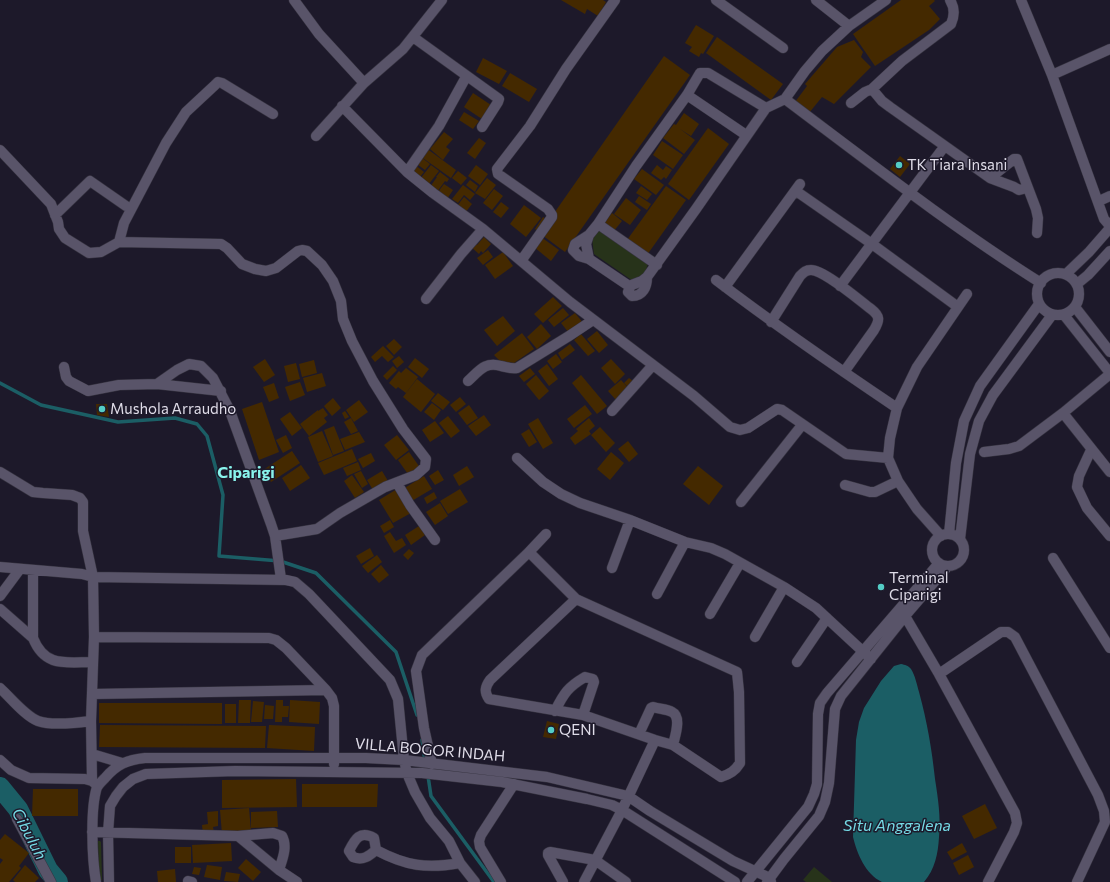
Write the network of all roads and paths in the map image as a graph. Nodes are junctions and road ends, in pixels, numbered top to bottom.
1 (294, 0) edge
2 (442, 0) edge
3 (615, 0) edge
4 (716, 0) edge
5 (816, 0) edge
6 (886, 0) edge
7 (950, 0) edge
8 (1021, 0) edge
9 (849, 26) junction
10 (413, 37) junction
11 (783, 48) dead end
12 (1110, 48) edge
13 (1052, 75) junction
14 (466, 77) junction
15 (364, 82) junction
16 (872, 89) junction
17 (687, 95) junction
18 (785, 99) junction
19 (851, 103) dead end
20 (342, 106) junction
21 (766, 108) junction
22 (273, 114) dead end
23 (482, 127) dead end
24 (746, 135) junction
25 (316, 136) dead end
26 (944, 147) junction
27 (0, 150) edge
28 (407, 172) junction
29 (990, 178) junction
30 (1027, 188) junction
31 (910, 193) junction
32 (1110, 196) edge
33 (1099, 201) junction
34 (126, 206) dead end
35 (55, 215) junction
36 (598, 224) junction
37 (1110, 227) edge
38 (483, 229) junction
39 (1037, 233) dead end
40 (589, 235) junction
41 (119, 242) junction
42 (872, 244) junction
43 (1109, 256) edge
44 (589, 258) junction
45 (521, 261) junction
46 (657, 265) junction
47 (1066, 274) junction
48 (716, 280) dead end
49 (1041, 283) junction
50 (1077, 284) junction
51 (840, 286) junction
52 (725, 287) junction
53 (967, 294) dead end
54 (426, 299) dead end
55 (1039, 304) junction
56 (958, 307) junction
57 (1075, 307) junction
58 (1052, 315) junction
59 (1064, 315) junction
60 (593, 320) junction
61 (771, 322) junction
62 (1110, 352) edge
63 (653, 365) junction
64 (64, 367) dead end
65 (844, 372) junction
66 (1110, 373) edge
67 (468, 381) dead end
68 (157, 384) junction
69 (221, 391) junction
70 (897, 408) junction
71 (612, 411) dead end
72 (1063, 413) junction
73 (802, 425) junction
74 (1092, 450) junction
75 (984, 452) dead end
76 (517, 458) dead end
77 (888, 458) junction
78 (0, 472) edge
79 (1110, 472) edge
80 (898, 481) junction
81 (397, 483) junction
82 (845, 485) dead end
83 (742, 502) dead end
84 (630, 520) junction
85 (546, 534) dead end
86 (945, 535) junction
87 (275, 536) junction
88 (1110, 536) edge
89 (960, 539) junction
90 (435, 540) dead end
91 (684, 542) junction
92 (529, 552) junction
93 (1053, 558) dead end
94 (740, 563) junction
95 (943, 565) junction
96 (0, 567) edge
97 (612, 568) dead end
98 (20, 569) junction
99 (33, 570) junction
100 (280, 574) junction
101 (93, 577) junction
102 (784, 587) junction
103 (657, 594) dead end
104 (0, 596) edge
105 (576, 599) junction
106 (0, 609) edge
107 (902, 613) junction
108 (710, 614) dead end
109 (827, 618) junction
110 (94, 637) junction
111 (755, 637) dead end
112 (33, 638) junction
113 (1110, 648) edge
114 (863, 651) junction
115 (871, 659) junction
116 (93, 662) junction
117 (797, 662) dead end
118 (939, 674) junction
119 (0, 688) edge
120 (326, 690) junction
121 (93, 694) junction
122 (555, 711) junction
123 (583, 715) junction
124 (91, 721) junction
125 (639, 734) junction
126 (655, 740) junction
127 (673, 745) junction
128 (92, 754) junction
129 (333, 758) junction
130 (0, 760) edge
131 (404, 760) junction
132 (122, 763) junction
133 (427, 766) junction
134 (334, 772) junction
135 (407, 773) junction
136 (95, 784) junction
137 (514, 784) junction
138 (628, 796) junction
139 (622, 810) junction
140 (17, 819) dead end
141 (92, 832) junction
142 (108, 833) junction
143 (238, 836) junction
144 (376, 850) dead end
145 (595, 860) junction
146 (460, 863) junction
147 (279, 870) junction
148 (756, 872) junction
149 (769, 881) edge
150 (52, 882) edge
151 (96, 882) edge
152 (109, 882) edge
153 (297, 882) edge
154 (475, 882) edge
155 (501, 882) edge
156 (564, 882) edge
157 (584, 882) edge
158 (626, 882) edge
159 (735, 882) edge
160 (747, 882) edge
161 (988, 882) edge
162 (1077, 882) edge

1 - 15 street
2 - 10 street
3 - 45 street
4 - 11 street
5 - 9 street
6 - 9 street
7 - 16 street
8 - 13 street
9 - 18 street
10 - 14 street
10 - 15 street
12 - 13 street
13 - 33 street
14 - 23 street
14 - 28 street
15 - 20 street
16 - 19 street
16 - 26 street
17 - 21 street
17 - 24 street
17 - 36 street
18 - 21 street
18 - 31 street
20 - 25 street
20 - 28 street
21 - 24 street
22 - 41 street
24 - 46 street
26 - 29 street
26 - 31 street
27 - 35 street
28 - 38 street
29 - 30 street
29 - 30 street
30 - 39 street
31 - 42 street
31 - 49 street
32 - 33 street
33 - 37 street
34 - 35 street
35 - 41 street
36 - 40 street
36 - 46 street
37 - 47 street
38 - 45 street
38 - 54 street
40 - 44 street
40 - 44 street
41 - 81 street
42 - 51 street
42 - 52 street
42 - 56 street
43 - 50 street
44 - 46 street
45 - 60 street
47 - 49 street
47 - 50 street
48 - 52 street
49 - 55 street
50 - 57 street
51 - 61 street
51 - 65 street
52 - 61 street
53 - 56 street
55 - 58 street
55 - 86 street
56 - 70 street
57 - 59 street
57 - 62 street
58 - 59 street
58 - 89 street
59 - 66 street
60 - 63 street
60 - 67 street
61 - 65 street
63 - 71 street
63 - 73 street
64 - 68 street
65 - 70 street
66 - 72 street
68 - 69 street
68 - 69 street
69 - 87 street
70 - 77 street
72 - 74 street
72 - 75 street
73 - 77 street
73 - 83 street
74 - 79 street
74 - 88 street
76 - 84 street
77 - 80 street
78 - 101 street
80 - 82 street
80 - 86 street
81 - 87 street
81 - 90 street
84 - 91 street
84 - 97 street
85 - 92 street
86 - 89 street
86 - 95 street
87 - 100 street
89 - 95 street
91 - 94 street
91 - 103 street
92 - 105 street
92 - 133 street
93 - 113 street
94 - 102 street
94 - 108 street
95 - 107 street
96 - 98 street
98 - 99 street
98 - 104 street
99 - 101 street
99 - 112 street
100 - 101 street
100 - 131 street
101 - 110 street
102 - 109 street
102 - 111 street
105 - 122 street
105 - 127 street
106 - 112 street
107 - 114 street
107 - 115 street
107 - 118 street
109 - 114 street
109 - 117 street
110 - 116 street
110 - 120 street
112 - 116 street
114 - 115 street
114 - 148 street
115 - 149 street
116 - 121 street
118 - 161 street
118 - 162 street
119 - 124 street
120 - 121 street
120 - 129 street
121 - 124 street
122 - 123 street
122 - 123 street
123 - 125 street
124 - 128 street
125 - 126 street
125 - 127 street
126 - 127 street
126 - 138 street
128 - 132 street
128 - 136 street
129 - 131 street, VILLA BOGOR INDAH
129 - 132 street, VILLA BOGOR INDAH
129 - 134 street
130 - 136 street
131 - 133 street, VILLA BOGOR INDAH
131 - 135 street
132 - 136 street, VILLA BOGOR INDAH
133 - 135 street, VILLA BOGOR INDAH
133 - 137 street, VILLA BOGOR INDAH
133 - 138 street, VILLA BOGOR INDAH
134 - 135 street, VILLA BOGOR INDAH
134 - 142 street, VILLA BOGOR INDAH
135 - 146 street
136 - 141 street
137 - 139 street, VILLA BOGOR INDAH
137 - 155 street
138 - 139 street
138 - 148 street, VILLA BOGOR INDAH
139 - 145 street
139 - 159 street, VILLA BOGOR INDAH
140 - 150 street
141 - 142 street
141 - 151 street
142 - 143 street
142 - 152 street, VILLA BOGOR INDAH
143 - 147 street
143 - 147 street
144 - 146 street
145 - 156 street
145 - 157 street
145 - 158 street
146 - 154 street
147 - 153 street
148 - 149 street, VILLA BOGOR INDAH
148 - 160 street

